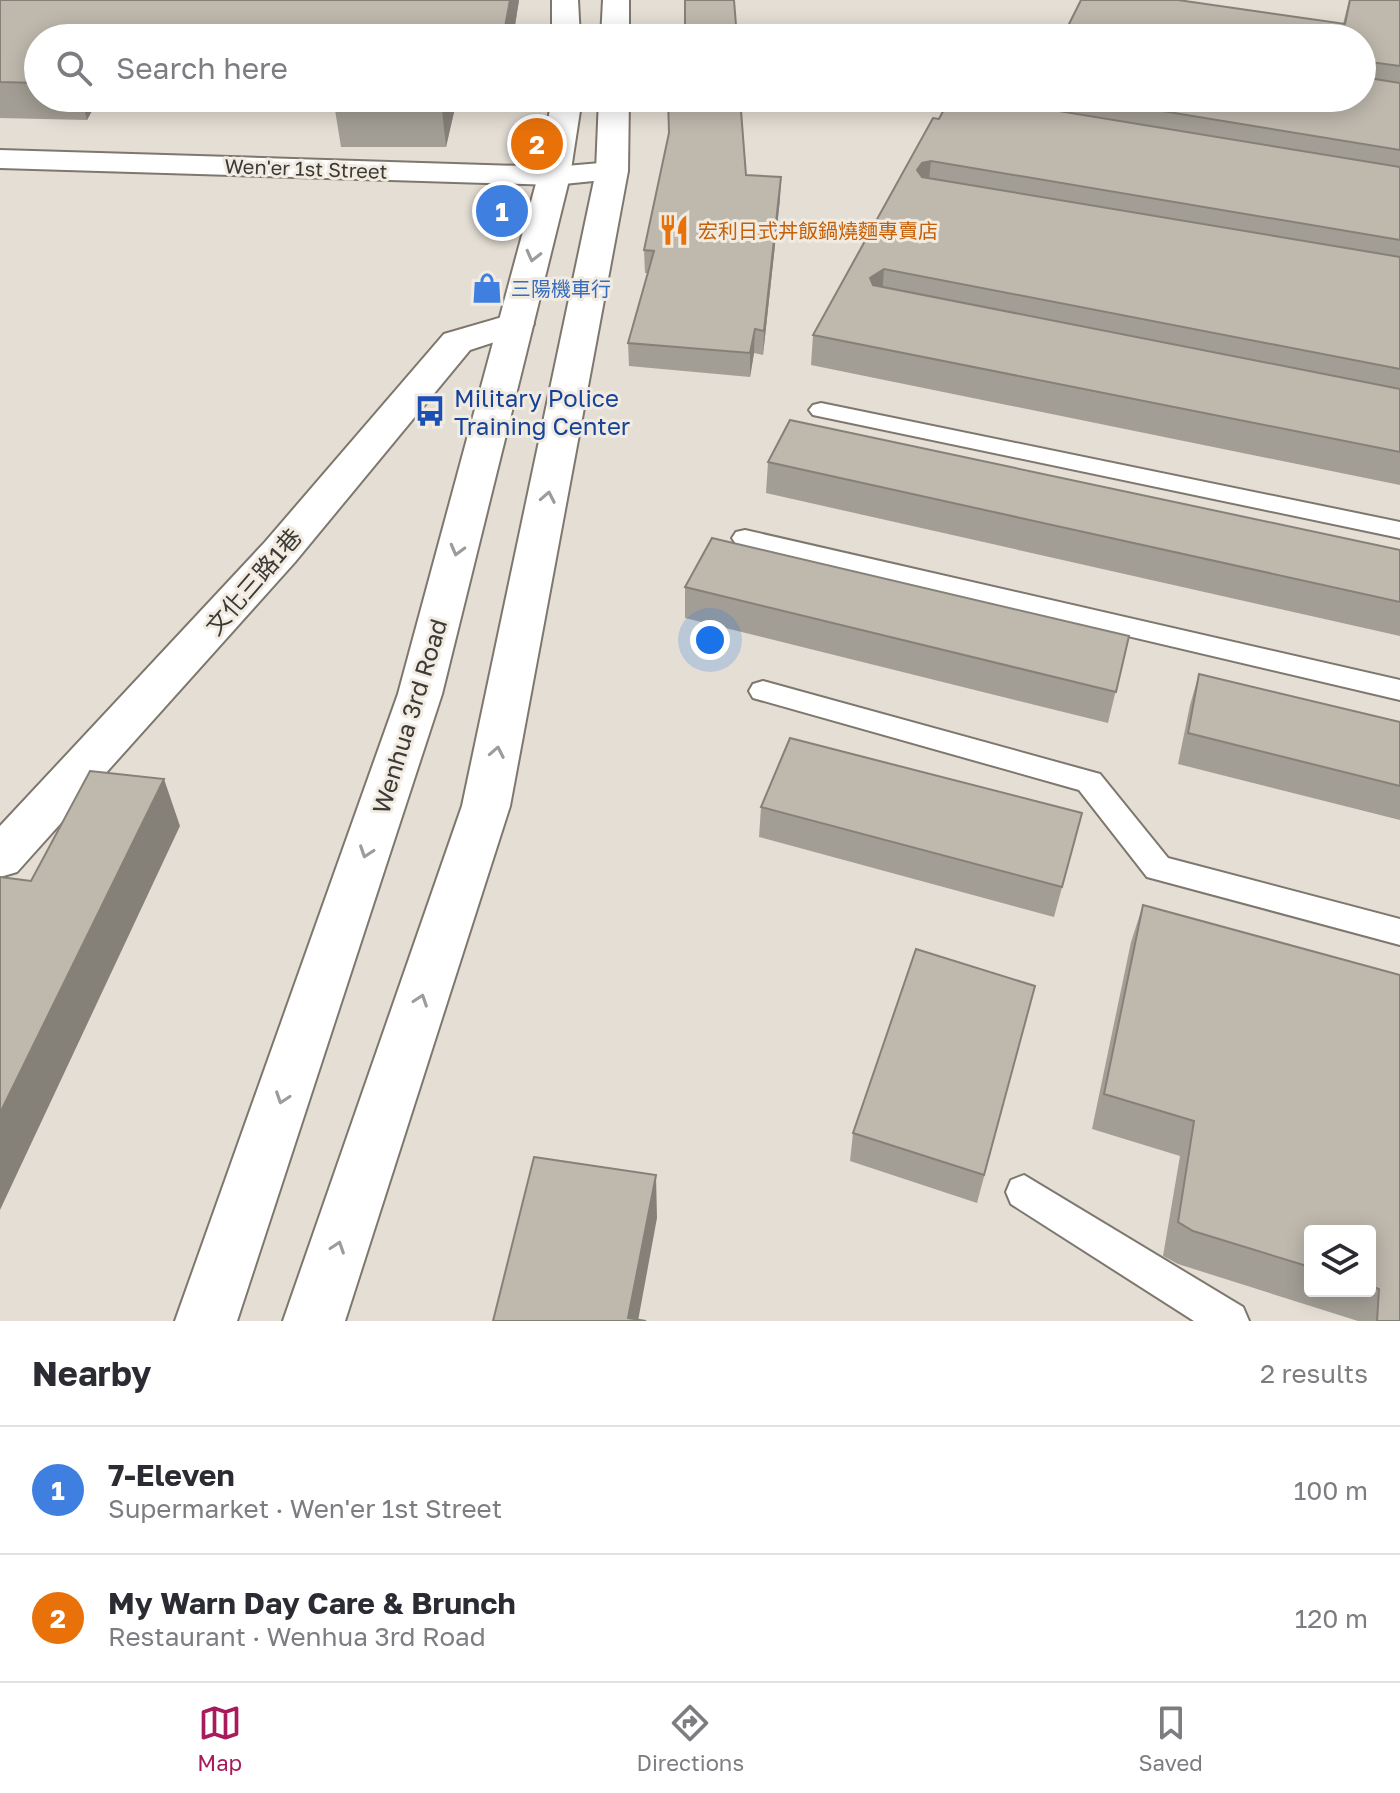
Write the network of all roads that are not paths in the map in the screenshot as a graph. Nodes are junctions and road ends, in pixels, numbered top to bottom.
1 (565, 0) edge
2 (616, 0) edge
3 (566, 24) edge
4 (615, 24) edge
5 (565, 112) edge
6 (614, 112) edge
7 (0, 159) edge
8 (612, 171) junction
9 (554, 176) junction
10 (516, 324) junction
11 (821, 410) dead end
12 (1400, 530) edge
13 (745, 538) dead end
14 (1400, 690) edge
15 (763, 691) dead end
16 (0, 858) edge
17 (1400, 932) edge
18 (1024, 1192) dead end
19 (206, 1321) edge
20 (314, 1321) edge
21 (1229, 1321) edge

1 - 3 street
2 - 4 street
5 - 9 street, Wenhua 3rd Road
6 - 8 street
7 - 9 street, Wen'er 1st Street
8 - 9 street, Wen'er 1st Street
20 -> 8 street
9 -> 10 street, Wenhua 3rd Road
10 - 16 street, 文化三路1巷
10 -> 19 street, Wenhua 3rd Road
11 - 12 lane
13 - 14 lane
15 - 17 lane
18 - 21 lane

